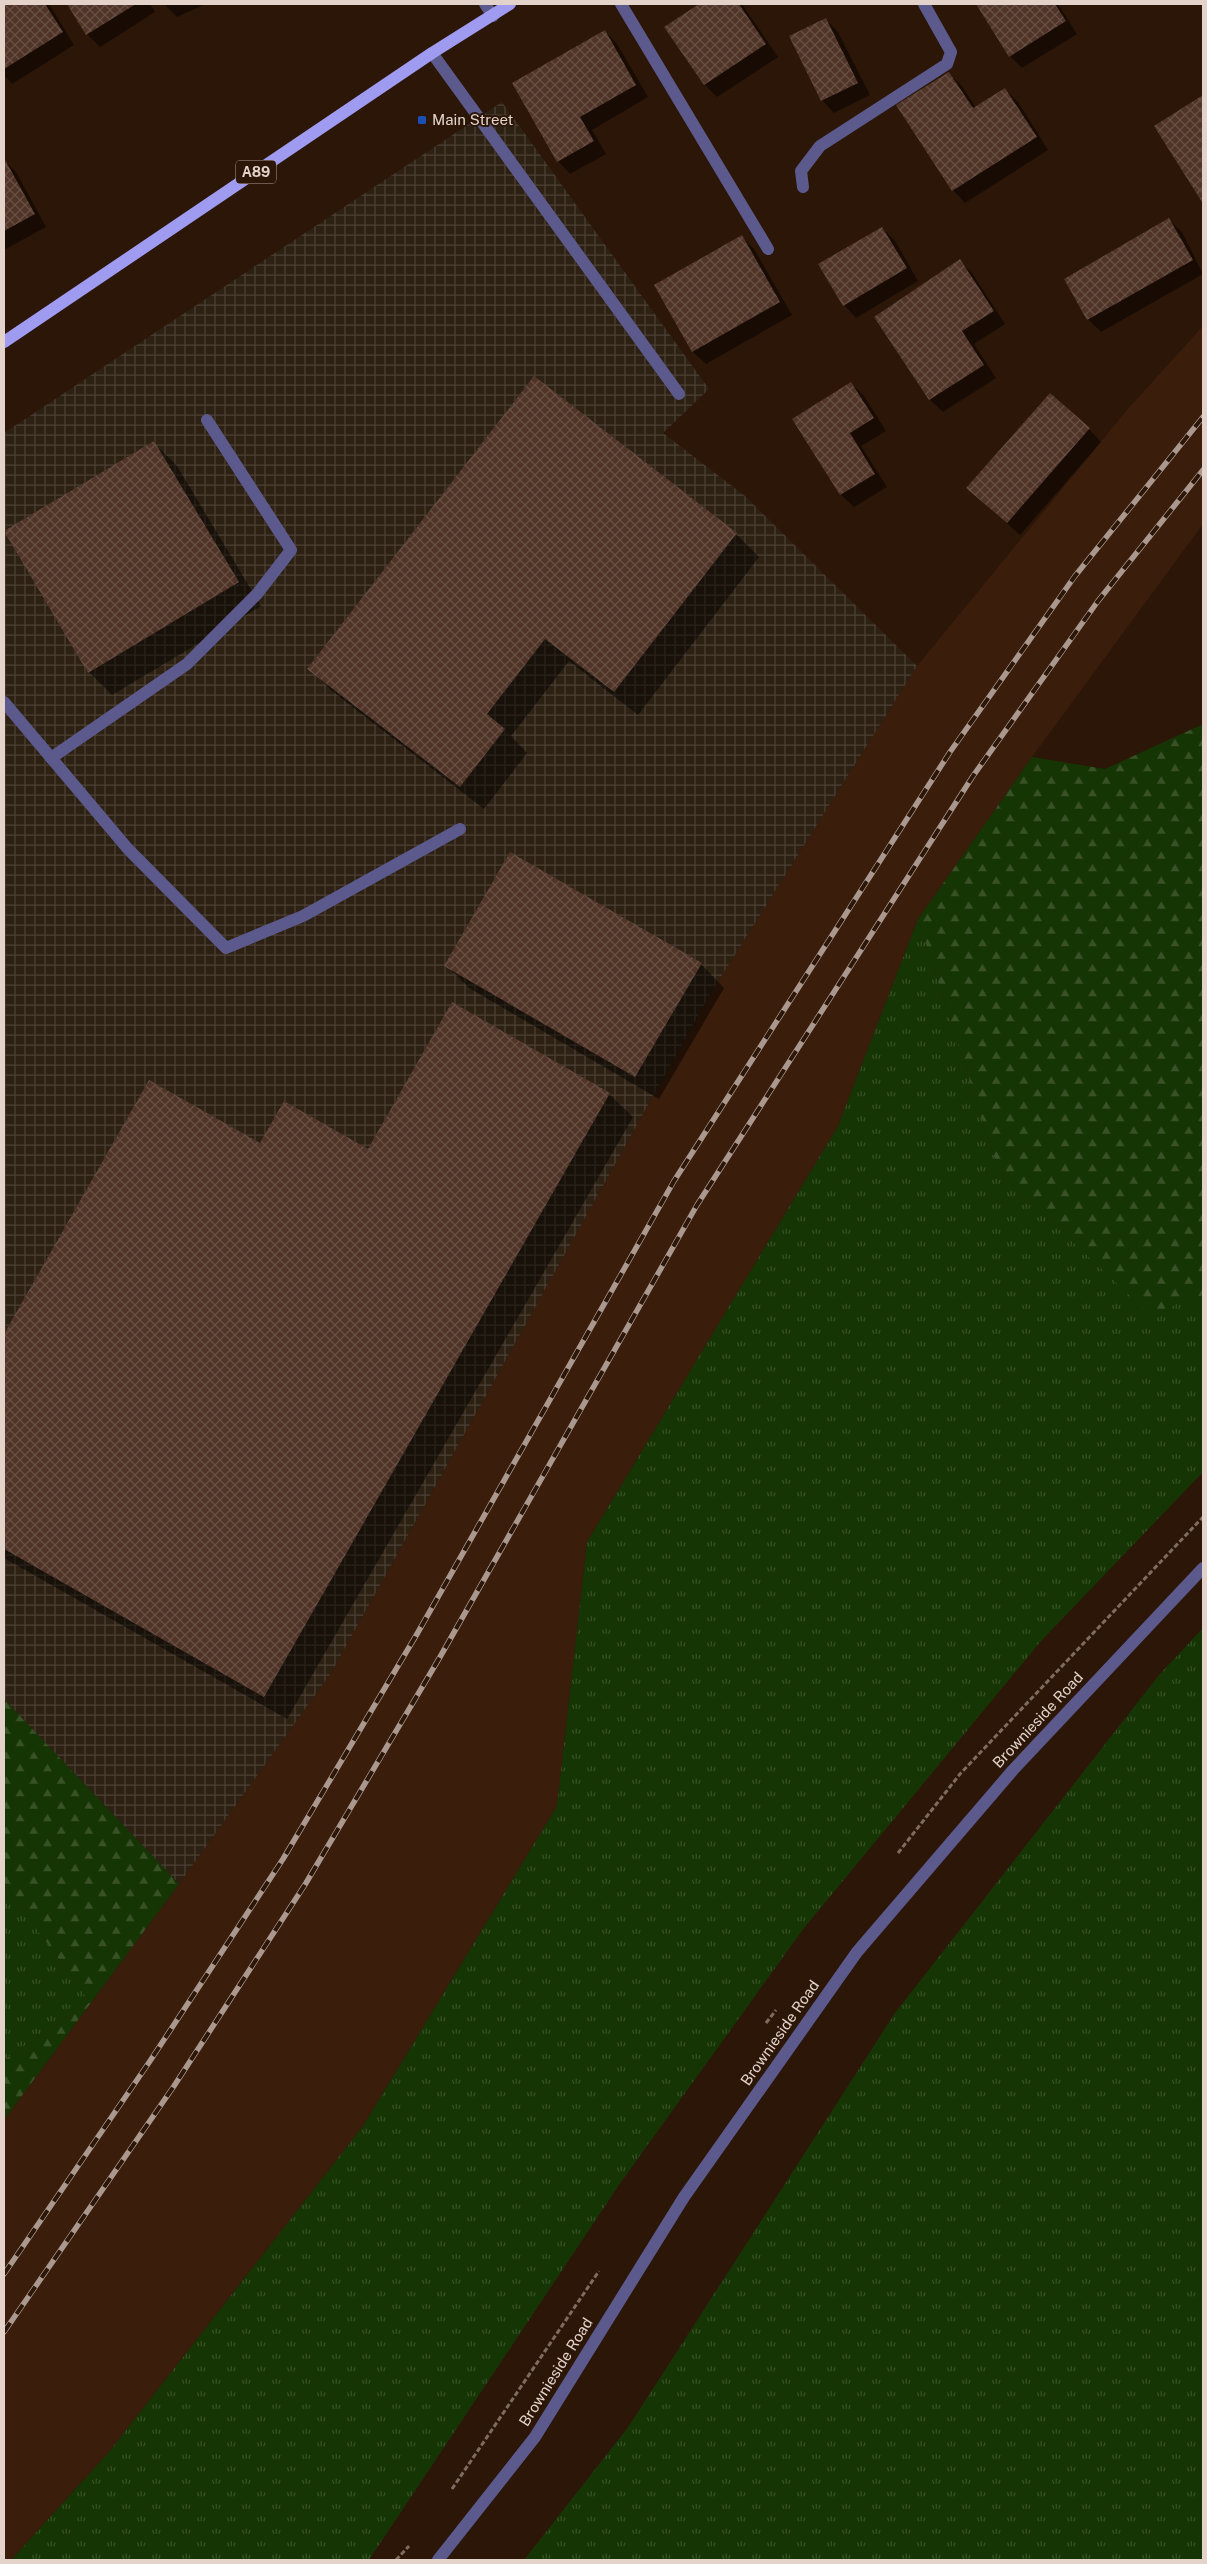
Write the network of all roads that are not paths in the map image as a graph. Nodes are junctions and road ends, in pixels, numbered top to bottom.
1 (485, 4) edge
2 (510, 4) edge
3 (621, 4) edge
4 (924, 4) edge
5 (493, 16) junction
6 (432, 53) junction
7 (803, 187) dead end
8 (768, 249) dead end
9 (4, 342) edge
10 (679, 394) dead end
11 (207, 420) dead end
12 (4, 702) edge
13 (51, 758) junction
14 (460, 829) dead end
15 (1203, 1568) edge
16 (438, 2560) edge

1 - 5 street
2 - 5 main road, A89
3 - 8 street
4 - 7 street
5 - 6 main road, A89
6 - 9 main road, A89
6 - 10 street
11 - 13 street
12 - 13 street
13 - 14 street
15 - 16 street, Brownieside Road

